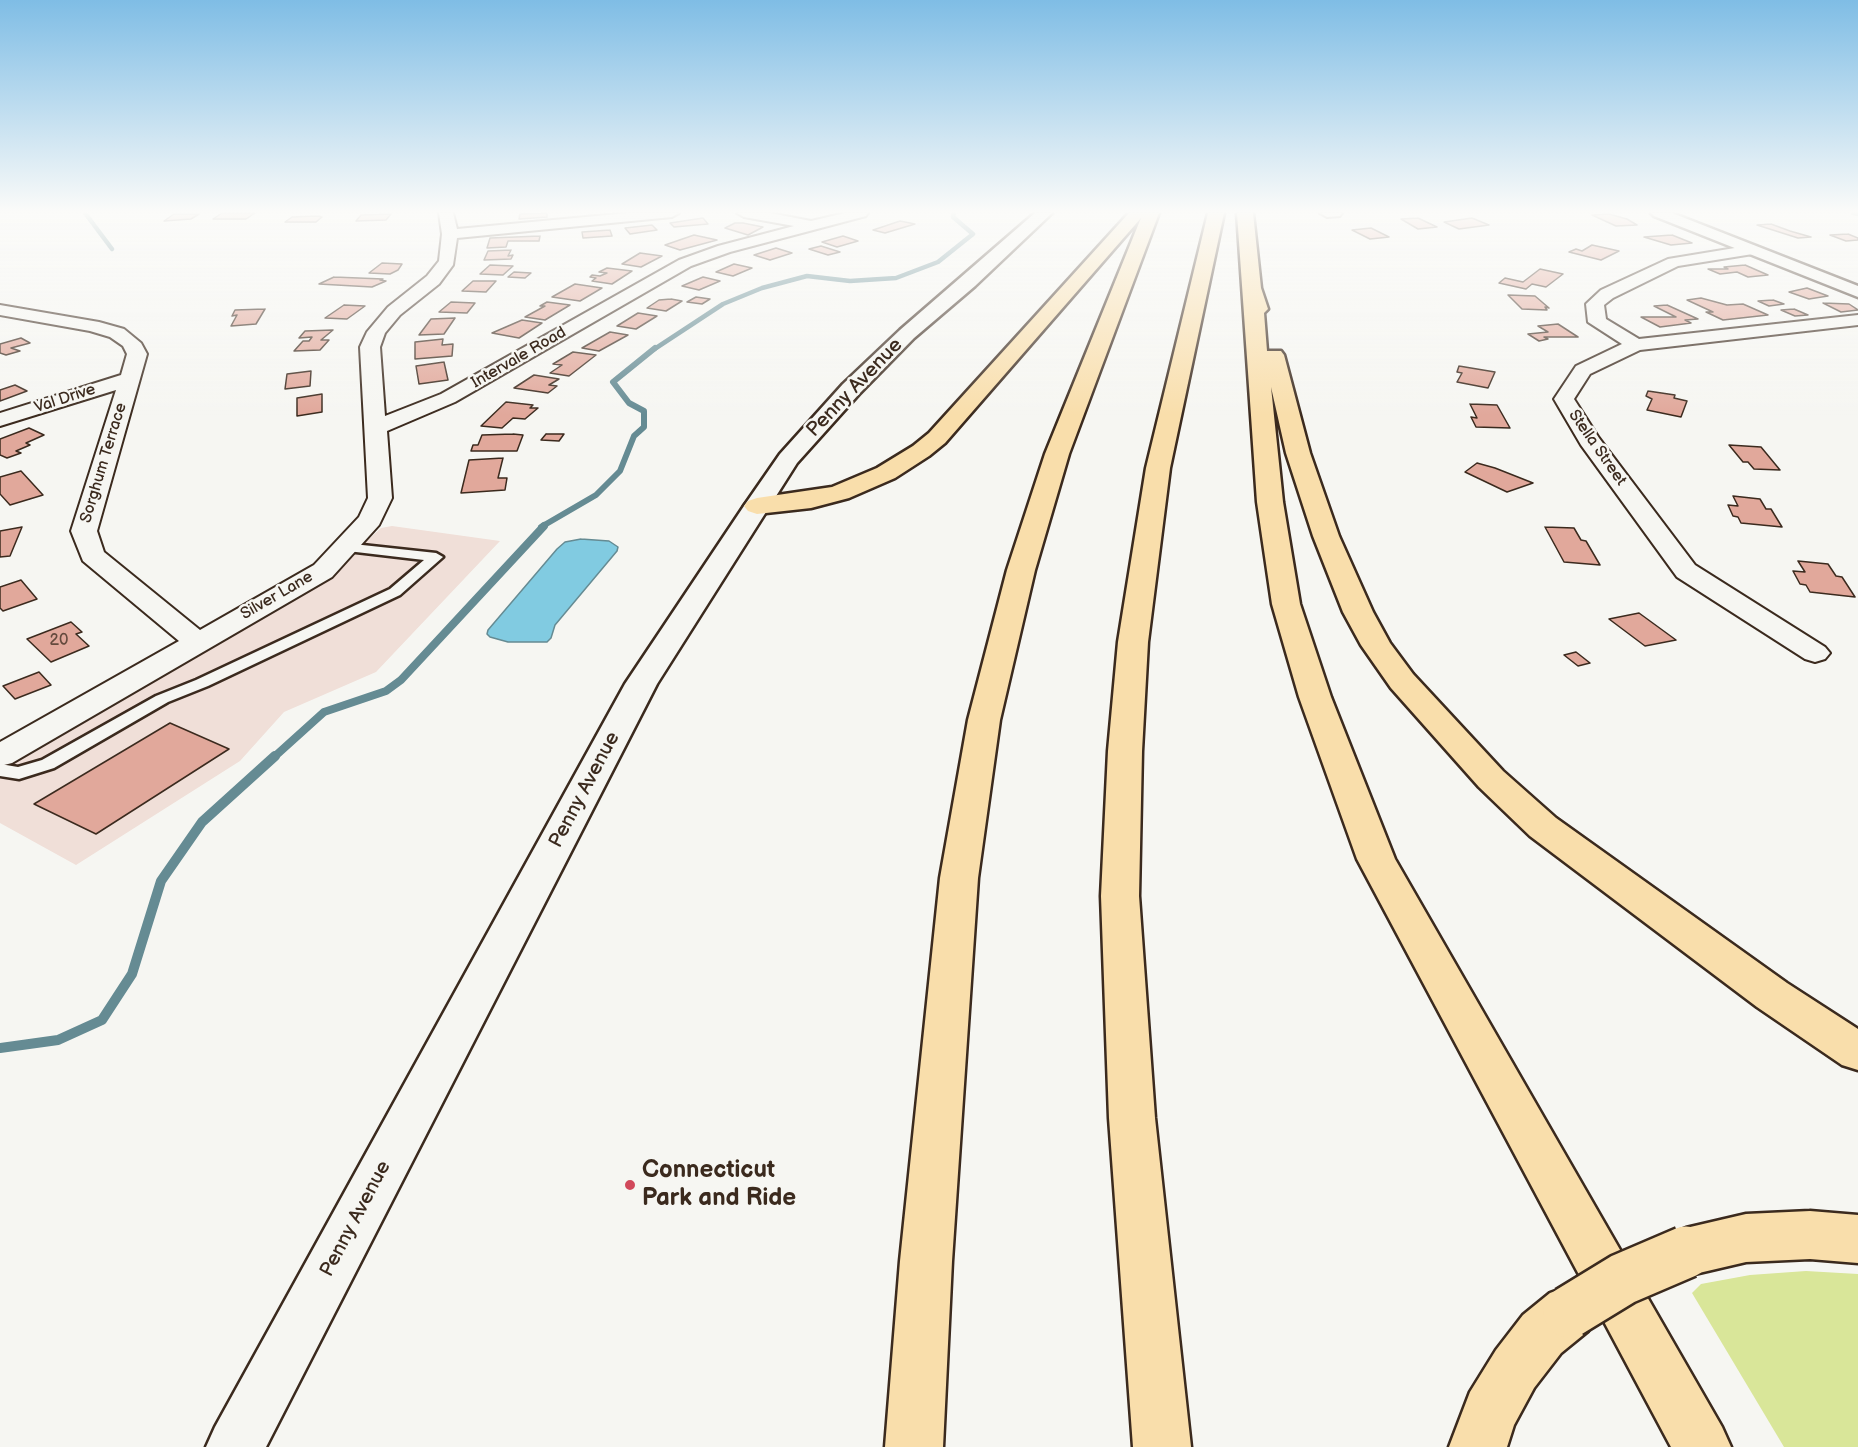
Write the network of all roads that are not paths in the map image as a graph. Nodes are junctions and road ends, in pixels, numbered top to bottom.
1 (432, 281) edge
2 (654, 281) edge
3 (971, 281) edge
4 (1077, 281) edge
5 (1125, 281) edge
6 (1201, 281) edge
7 (1251, 281) edge
8 (1635, 281) edge
9 (1829, 281) edge
10 (1252, 288) junction
11 (1858, 292) edge
12 (0, 310) edge
13 (43, 317) junction
14 (1858, 320) edge
15 (0, 329) edge
16 (1636, 345) junction
17 (130, 379) junction
18 (0, 420) edge
19 (376, 428) junction
20 (757, 506) junction
21 (344, 547) junction
22 (197, 642) junction
23 (1815, 653) dead end
24 (0, 756) edge
25 (0, 770) edge
26 (1858, 1052) edge
27 (1858, 1239) edge
28 (235, 1447) edge
29 (914, 1447) edge
30 (1162, 1447) edge
31 (1478, 1447) edge
32 (1701, 1447) edge

1 - 19 street, Silver Lane
2 - 19 street, Intervale Road
3 - 20 main road, Penny Avenue
4 - 20 highway
5 - 29 highway
6 - 30 highway
7 - 10 highway
8 - 16 street
9 - 11 main road
10 - 26 highway
10 - 32 highway
12 - 13 street
13 - 15 street
13 - 17 street, Sorghum Terrace
14 - 16 street, Stella Street
16 - 23 street, Stella Street
17 - 18 street, Val Drive
17 - 22 street, Sorghum Terrace
19 - 21 street, Silver Lane
20 - 28 main road, Penny Avenue
21 - 22 street, Silver Lane
21 - 25 lane
22 - 24 street, Silver Lane
27 - 31 highway, bridge

